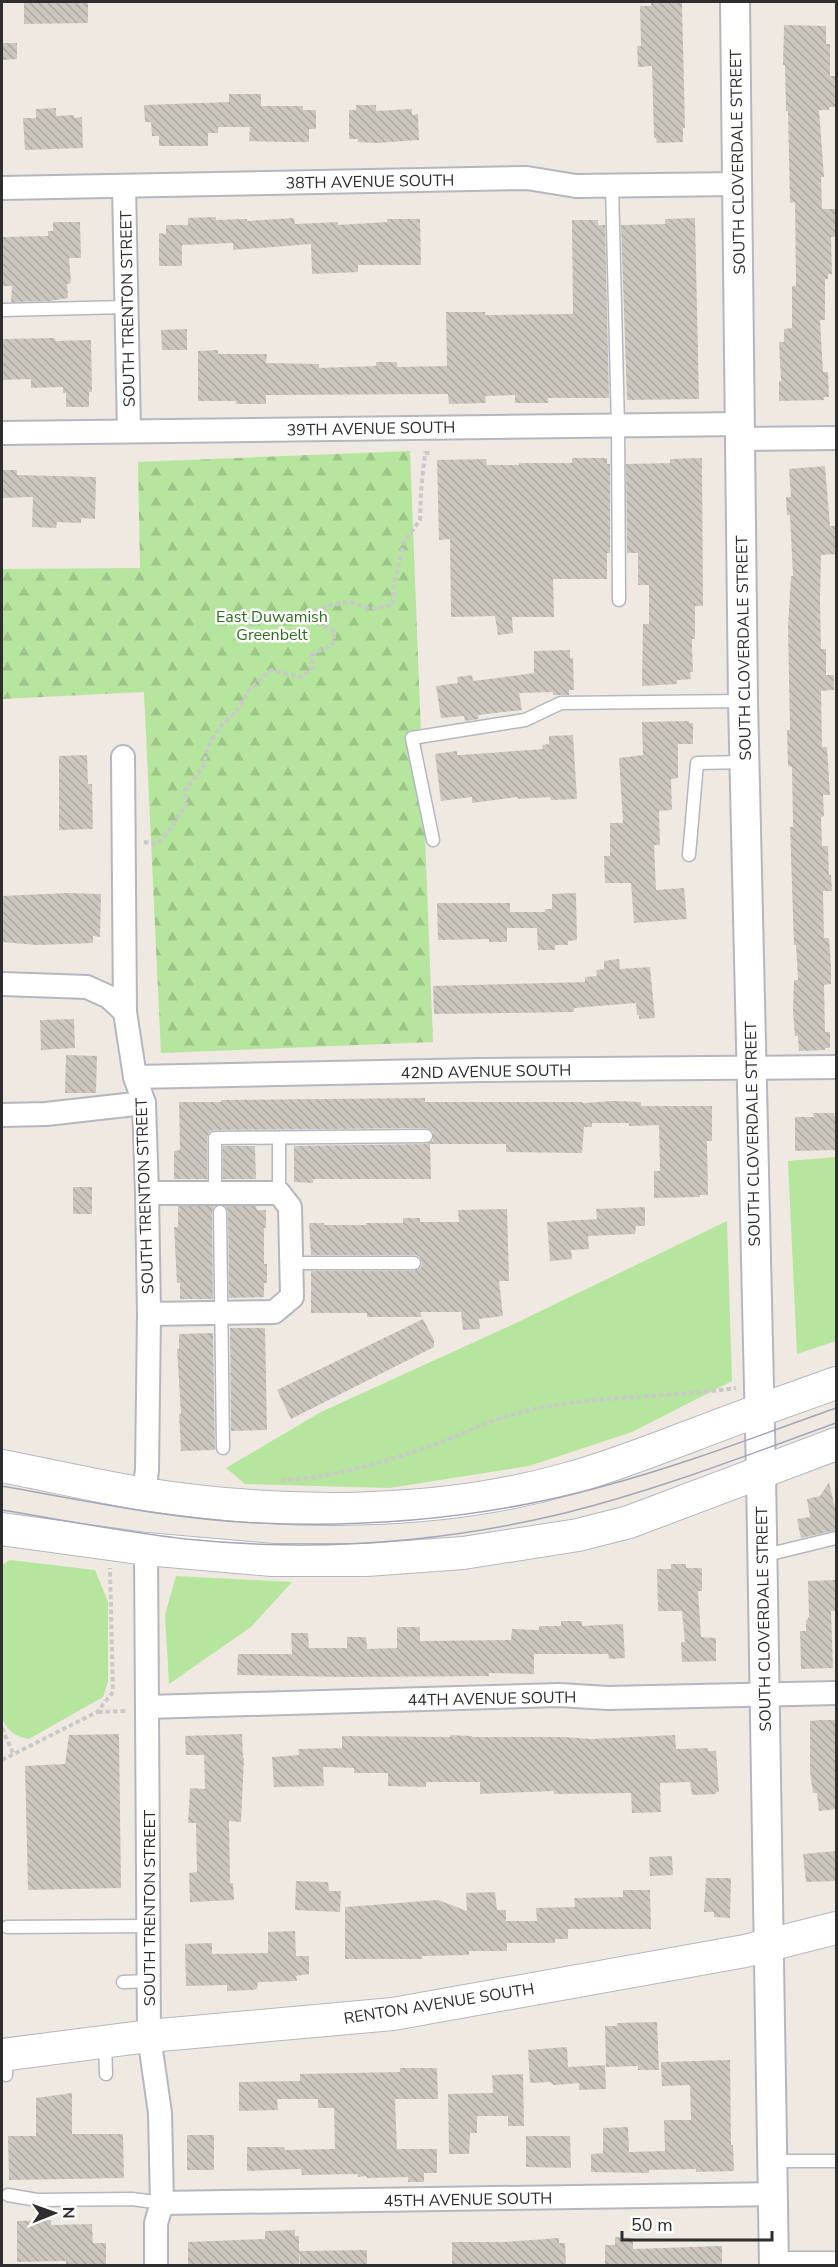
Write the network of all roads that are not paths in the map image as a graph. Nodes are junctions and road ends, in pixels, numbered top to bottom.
1 (735, 2) edge
2 (737, 184) junction
3 (124, 186) junction
4 (612, 186) junction
5 (2, 188) edge
6 (126, 307) junction
7 (2, 310) edge
8 (618, 426) junction
9 (129, 431) junction
10 (741, 431) junction
11 (2, 433) edge
12 (837, 438) edge
13 (619, 600) dead end
14 (743, 701) junction
15 (123, 757) dead end
16 (744, 762) junction
17 (433, 840) dead end
18 (689, 855) dead end
19 (2, 984) edge
20 (125, 1012) junction
21 (837, 1067) edge
22 (751, 1069) junction
23 (135, 1077) junction
24 (144, 1103) junction
25 (2, 1115) edge
26 (426, 1136) dead end
27 (279, 1138) junction
28 (215, 1184) dead end
29 (147, 1193) junction
30 (279, 1193) junction
31 (220, 1212) dead end
32 (292, 1263) junction
33 (414, 1263) dead end
34 (149, 1314) junction
35 (221, 1314) junction
36 (837, 1383) edge
37 (759, 1410) junction
38 (837, 1444) edge
39 (223, 1448) dead end
40 (2, 1466) edge
41 (761, 1473) junction
42 (144, 1494) junction
43 (2, 1529) edge
44 (837, 1538) edge
45 (146, 1549) junction
46 (762, 1556) junction
47 (837, 1693) edge
48 (765, 1694) junction
49 (147, 1707) junction
50 (149, 1926) junction
51 (7, 1927) dead end
52 (837, 1928) edge
53 (769, 1946) junction
54 (149, 1981) junction
55 (123, 1982) dead end
56 (149, 2036) junction
57 (105, 2042) junction
58 (5, 2061) edge
59 (106, 2074) dead end
60 (773, 2161) junction
61 (837, 2161) edge
62 (774, 2194) junction
63 (8, 2195) dead end
64 (162, 2203) junction
65 (837, 2258) edge
66 (774, 2262) edge
67 (156, 2265) edge

1 - 2 street, SOUTH CLOVERDALE STREET
2 - 4 street, 38TH AVENUE SOUTH
2 - 10 street, SOUTH CLOVERDALE STREET
3 - 4 street, 38TH AVENUE SOUTH
3 - 5 street, 38TH AVENUE SOUTH
3 - 6 street, SOUTH TRENTON STREET
4 - 8 lane
6 - 7 lane
6 - 9 street, SOUTH TRENTON STREET
8 - 9 street, 39TH AVENUE SOUTH
8 - 10 street, 39TH AVENUE SOUTH
8 - 13 lane
9 - 11 street, 39TH AVENUE SOUTH
10 - 12 street, 39TH AVENUE SOUTH
10 - 14 street, SOUTH CLOVERDALE STREET
14 - 16 street, SOUTH CLOVERDALE STREET
14 - 17 lane
15 - 20 street, SOUTH TRENTON STREET
16 - 18 lane
16 - 22 street, SOUTH CLOVERDALE STREET
19 - 20 street
20 - 23 street, SOUTH TRENTON STREET
21 - 22 street, 42ND AVENUE SOUTH
22 - 23 street, 42ND AVENUE SOUTH
22 - 37 street, SOUTH CLOVERDALE STREET
23 - 24 street, SOUTH TRENTON STREET
24 - 25 street
24 - 29 street, SOUTH TRENTON STREET
26 - 27 lane
27 - 28 lane
27 - 30 lane
29 - 30 street
29 - 34 street, SOUTH TRENTON STREET
30 - 32 street
31 - 35 lane
32 - 33 lane
32 - 35 street
34 - 35 street
34 - 42 street, SOUTH TRENTON STREET
35 - 39 lane
36 - 37 main road
37 - 41 street, SOUTH CLOVERDALE STREET
37 - 42 main road
38 - 41 main road
40 - 42 main road
41 - 45 main road
41 - 46 street, SOUTH CLOVERDALE STREET
43 - 45 main road
44 - 46 lane
45 - 49 street, SOUTH TRENTON STREET
46 - 48 street, SOUTH CLOVERDALE STREET
47 - 48 street, 44TH AVENUE SOUTH
48 - 49 street, 44TH AVENUE SOUTH
48 - 53 street, SOUTH CLOVERDALE STREET
49 - 50 street, SOUTH TRENTON STREET
50 - 51 lane
50 - 54 street, SOUTH TRENTON STREET
52 - 53 main road, RENTON AVENUE SOUTH
53 - 56 main road, RENTON AVENUE SOUTH
53 - 60 street, SOUTH CLOVERDALE STREET
54 - 55 lane
54 - 56 street, SOUTH TRENTON STREET
56 - 57 main road, RENTON AVENUE SOUTH
56 - 64 street, SOUTH TRENTON STREET
57 - 58 main road, RENTON AVENUE SOUTH
57 - 59 lane
60 - 61 lane
60 - 62 street, SOUTH CLOVERDALE STREET
62 - 64 street, 45TH AVENUE SOUTH
62 - 66 street, SOUTH CLOVERDALE STREET
63 - 64 lane
64 - 67 street, SOUTH TRENTON STREET
65 - 66 lane

